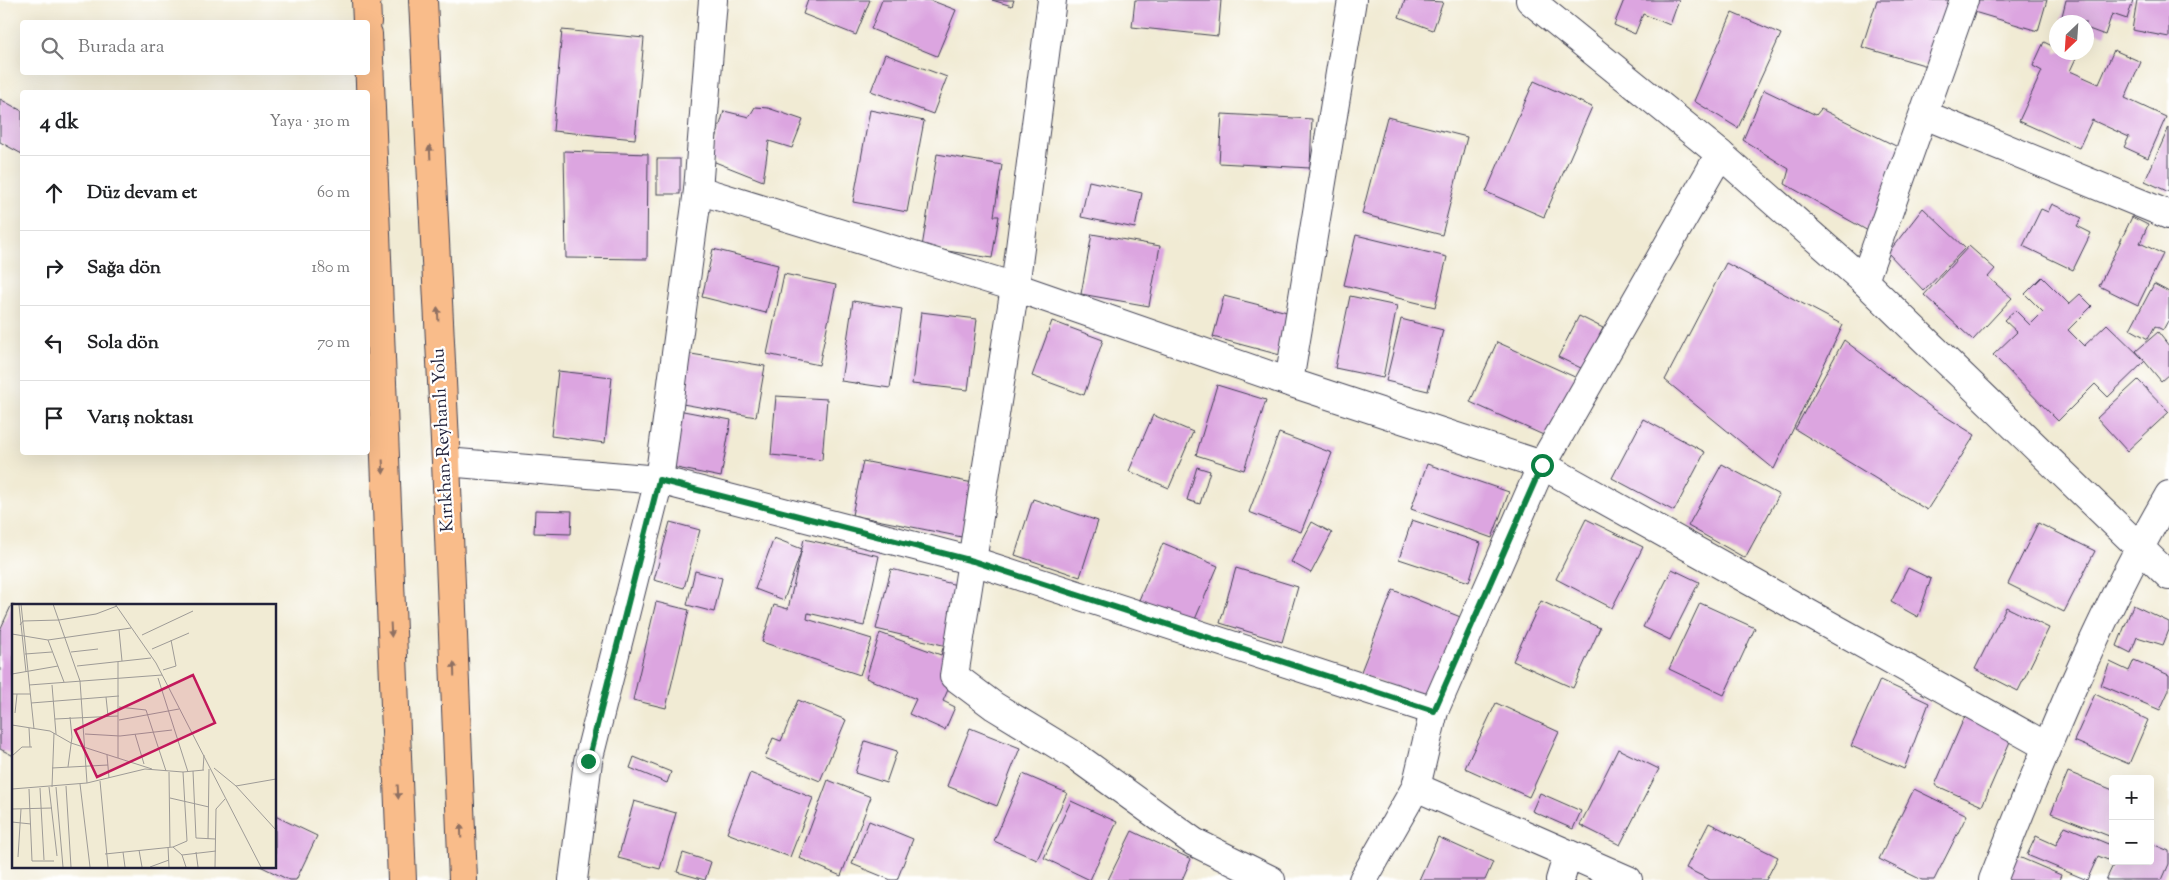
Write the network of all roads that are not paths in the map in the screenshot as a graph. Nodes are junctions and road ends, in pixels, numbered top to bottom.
1 (366, 0) edge
2 (423, 0) edge
3 (713, 0) edge
4 (1052, 0) edge
5 (1352, 0) edge
6 (1530, 0) edge
7 (1964, 0) edge
8 (367, 20) edge
9 (369, 75) edge
10 (1925, 115) junction
11 (1720, 154) junction
12 (698, 190) junction
13 (2169, 215) edge
14 (1864, 281) junction
15 (1015, 286) junction
16 (1290, 382) junction
17 (446, 462) junction
18 (1542, 465) junction
19 (659, 480) junction
20 (2169, 495) edge
21 (2138, 548) junction
22 (973, 561) junction
23 (2169, 576) edge
24 (1434, 711) junction
25 (2046, 746) junction
26 (1416, 788) junction
27 (1568, 854) junction
28 (402, 880) edge
29 (463, 880) edge
30 (573, 880) edge
31 (1271, 880) edge
32 (1363, 880) edge
33 (1560, 880) edge
34 (1628, 880) edge
35 (1993, 880) edge

1 - 8 highway
17 -> 2 highway, Kırıkhan-Reyhanlı Yolu
3 - 12 street
4 - 15 street
5 - 16 street
6 - 11 street
7 - 10 street
9 -> 28 highway
10 - 13 street
10 - 14 street
11 - 14 street
11 - 18 street
12 - 15 street
12 - 19 street
14 - 21 street
15 - 16 street
15 - 22 street
16 - 18 street
17 - 19 street
29 -> 17 highway, Kırıkhan-Reyhanlı Yolu
18 - 24 street
18 - 25 street
19 - 22 street
19 - 30 street
20 - 21 street
21 - 23 street
21 - 25 street
22 - 24 street
22 - 31 street
24 - 26 street
25 - 35 street
26 - 27 street
26 - 32 street
27 - 33 street
27 - 34 street

